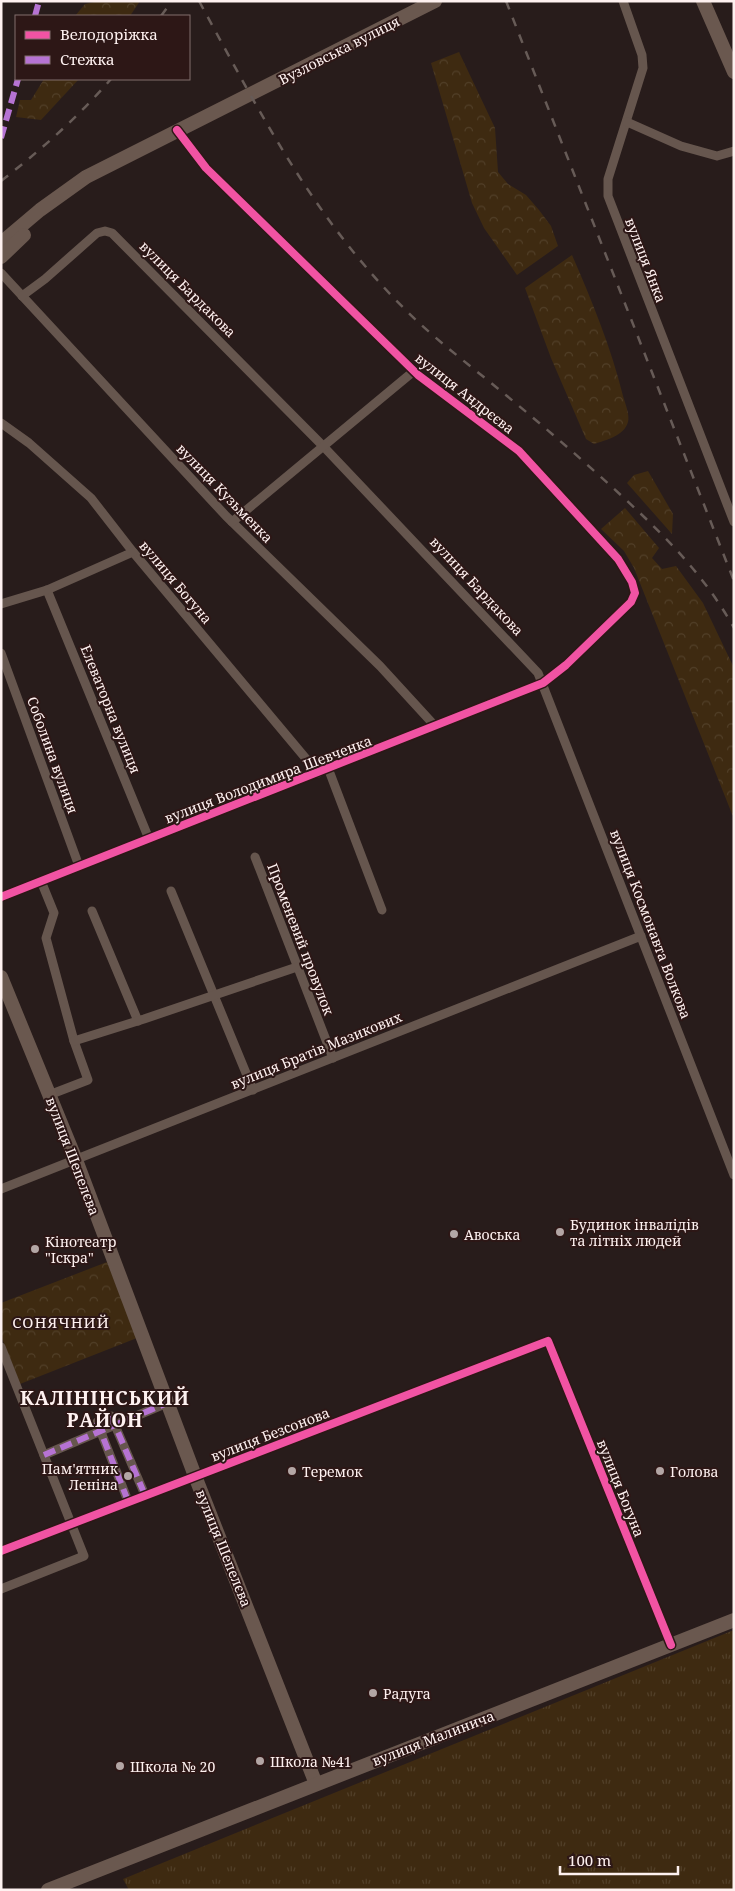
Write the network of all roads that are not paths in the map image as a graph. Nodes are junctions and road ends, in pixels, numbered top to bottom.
1 (435, 1) edge
2 (623, 1) edge
3 (703, 1) edge
4 (734, 72) edge
5 (627, 122) junction
6 (177, 130) junction
7 (734, 151) edge
8 (63, 192) junction
9 (1, 243) edge
10 (1, 257) edge
11 (1, 274) edge
12 (22, 296) junction
13 (414, 370) junction
14 (1, 423) edge
15 (324, 446) junction
16 (232, 522) junction
17 (734, 522) edge
18 (133, 552) junction
19 (47, 590) junction
20 (1, 604) edge
21 (1, 653) edge
22 (543, 683) junction
23 (435, 726) junction
24 (328, 768) junction
25 (318, 772) junction
26 (149, 839) junction
27 (254, 857) dead end
28 (80, 866) junction
29 (41, 881) junction
30 (171, 891) dead end
31 (1, 897) edge
32 (382, 910) dead end
33 (92, 911) dead end
34 (641, 936) junction
35 (297, 967) junction
36 (1, 977) edge
37 (215, 996) junction
38 (138, 1021) junction
39 (74, 1041) junction
40 (333, 1058) junction
41 (253, 1090) junction
42 (49, 1095) junction
43 (76, 1160) junction
44 (734, 1175) edge
45 (1, 1189) edge
46 (548, 1341) joint
47 (1, 1347) edge
48 (167, 1403) junction
49 (111, 1416) dead end
50 (97, 1422) dead end
51 (115, 1425) junction
52 (100, 1432) junction
53 (44, 1455) junction
54 (195, 1476) junction
55 (144, 1495) junction
56 (128, 1502) junction
57 (71, 1523) junction
58 (1, 1551) edge
59 (1, 1589) edge
60 (734, 1620) edge
61 (671, 1645) junction
62 (316, 1784) junction
63 (49, 1890) edge

1 - 6 street, Вузловська вулиця
2 - 5 street, вулиця Янка
3 - 4 street
5 - 7 street
5 - 17 street, вулиця Янка
6 - 8 street, Вузловська вулиця
6 - 13 street, вулиця Андрєєва
8 - 9 street
8 - 10 street
11 - 12 street, вулиця Кузьменка
12 - 15 street, вулиця Бардакова
12 - 16 street, вулиця Кузьменка
13 - 15 street, вулиця Андрєєва
13 - 22 street, вулиця Андрєєва
14 - 18 street, вулиця Богуна
15 - 16 street
15 - 22 street, вулиця Бардакова
16 - 23 street, вулиця Кузьменка
18 - 19 street
18 - 25 street, вулиця Богуна
19 - 20 street
19 - 26 street, Елеваторна вулиця
21 - 28 street, Соболина вулиця
22 - 23 street, вулиця Володимира Шевченка
22 - 34 street, вулиця Космонавта Волкова
23 - 24 street, вулиця Володимира Шевченка
24 - 25 street, вулиця Володимира Шевченка
24 - 32 street
25 - 26 street, вулиця Володимира Шевченка
26 - 28 street, вулиця Володимира Шевченка
27 - 35 street, Променевий провулок
28 - 29 street, вулиця Володимира Шевченка
29 - 31 street, вулиця Володимира Шевченка
29 - 39 street
30 - 37 street
33 - 38 street
34 - 40 street, вулиця Братів Мазикових
34 - 44 street, вулиця Космонавта Волкова
35 - 37 street
35 - 40 street, Променевий провулок
36 - 42 street, вулиця Шепелєва
37 - 38 street
37 - 41 street
38 - 39 street
39 - 42 street
40 - 41 street, вулиця Братів Мазикових
41 - 43 street, вулиця Братів Мазикових
42 - 43 street, вулиця Шепелєва
43 - 45 street, вулиця Братів Мазикових
43 - 48 street, вулиця Шепелєва
46 - 54 street, вулиця Безсонова
46 - 61 street, вулиця Богуна
47 - 53 street
48 - 51 street
48 - 54 street, вулиця Шепелєва
49 - 51 street
50 - 52 street
51 - 52 street
51 - 55 street
52 - 53 street
52 - 56 street
53 - 57 street
54 - 55 street, вулиця Безсонова
54 - 62 street, вулиця Шепелєва
55 - 56 street, вулиця Безсонова
56 - 57 street, вулиця Безсонова
57 - 58 street, вулиця Безсонова
57 - 59 street
60 - 61 street, вулиця Малинича
61 - 62 street, вулиця Малинича
62 - 63 street, вулиця Малинича

